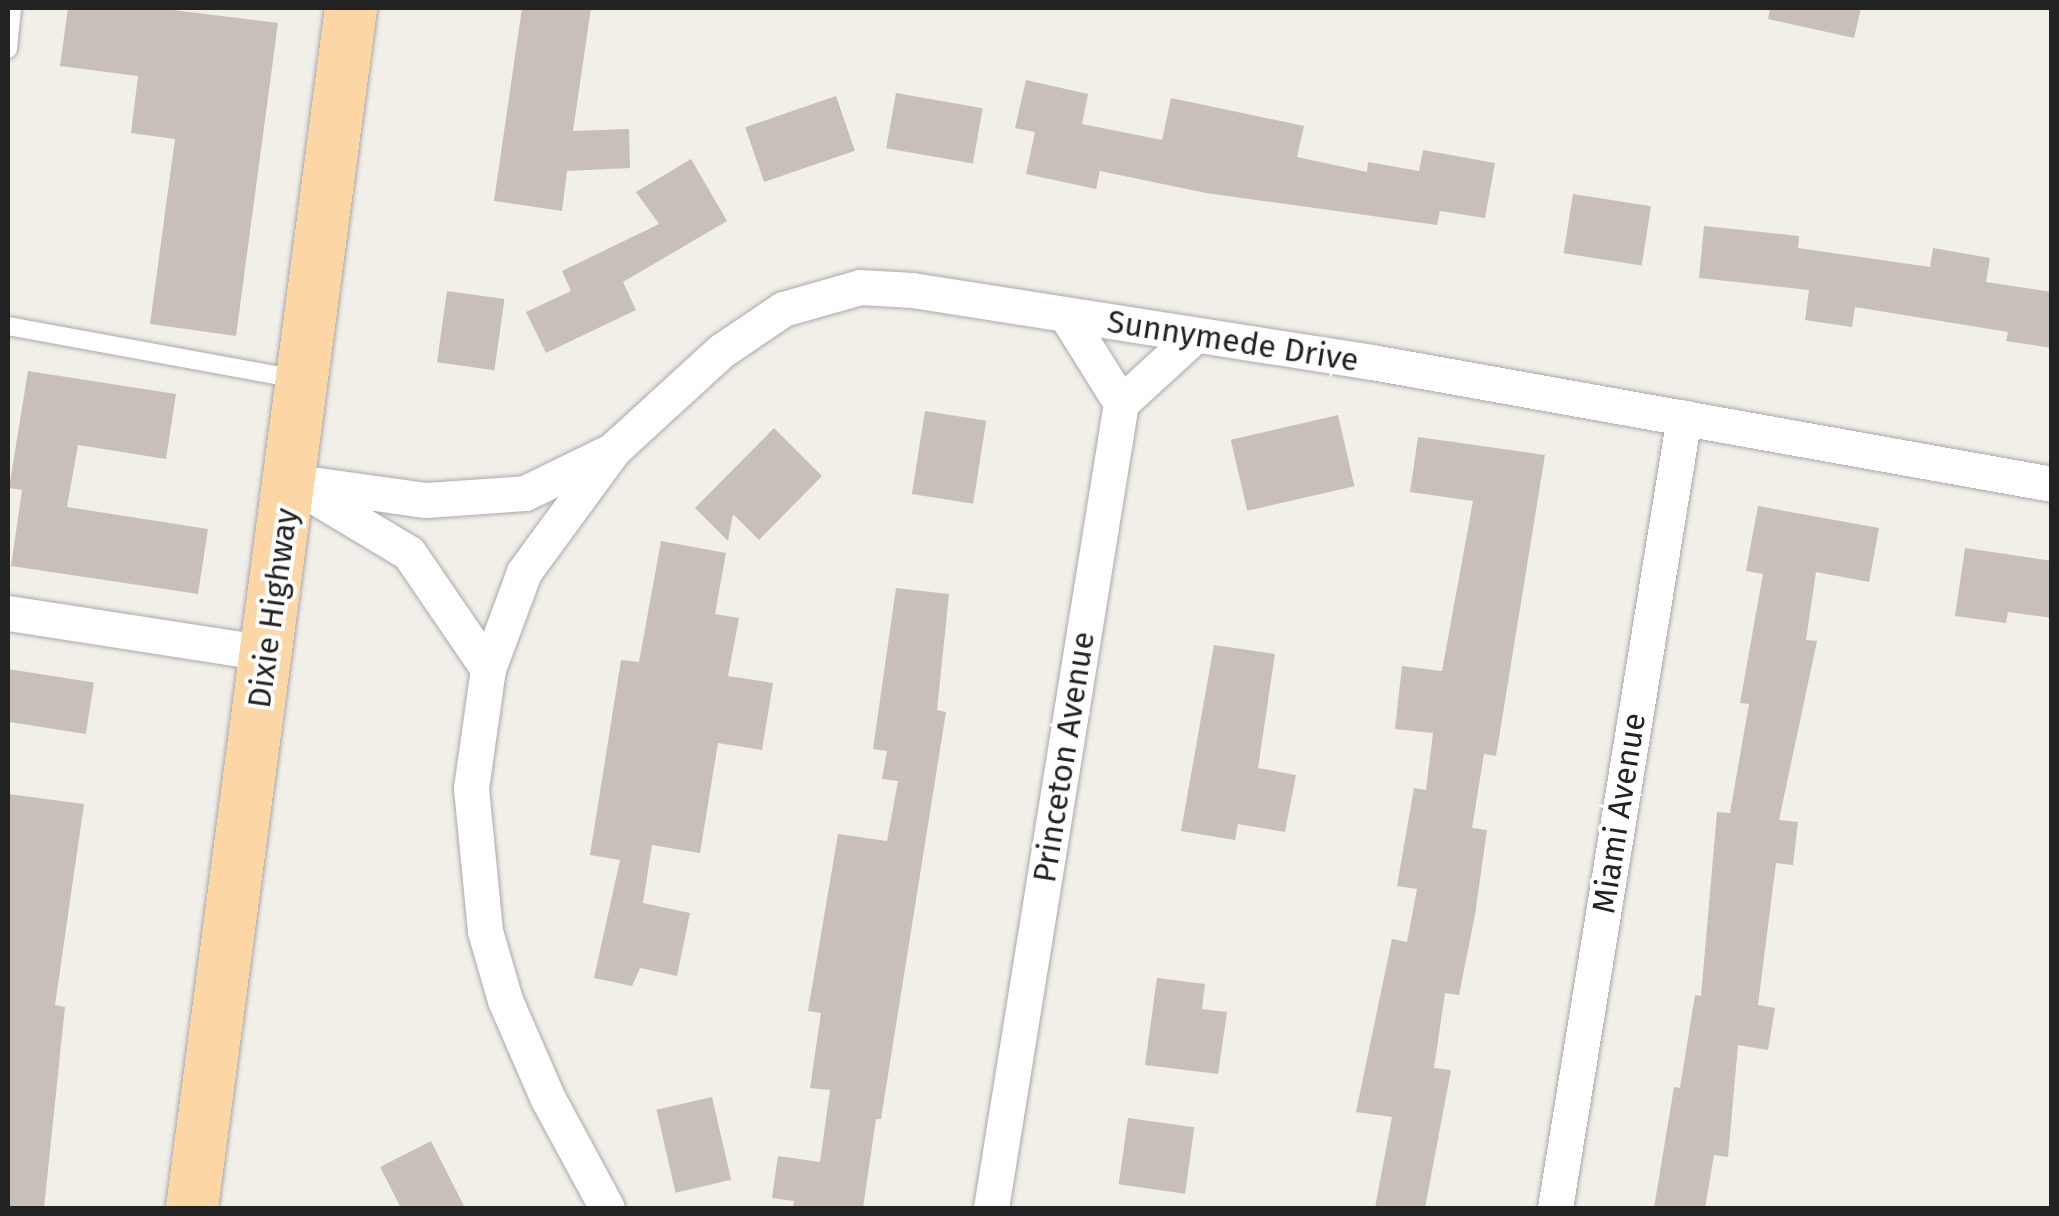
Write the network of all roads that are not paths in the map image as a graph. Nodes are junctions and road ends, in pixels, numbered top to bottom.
1 (12, 8) edge
2 (351, 8) edge
3 (8, 49) edge
4 (1066, 315) junction
5 (8, 326) edge
6 (1194, 336) junction
7 (304, 380) junction
8 (1121, 403) junction
9 (1684, 417) junction
10 (614, 449) junction
11 (290, 482) junction
12 (2052, 484) edge
13 (8, 612) edge
14 (266, 652) junction
15 (488, 669) junction
16 (192, 1208) edge
17 (607, 1208) edge
18 (991, 1208) edge
19 (1555, 1208) edge

1 - 3 lane
2 - 7 main road, Dixie Highway
4 - 6 street, Sunnymede Drive
4 - 8 street
4 - 10 street, Sunnymede Drive
5 - 7 lane
6 - 8 street
6 - 9 street, Sunnymede Drive
7 - 11 main road, Dixie Highway
8 - 18 street, Princeton Avenue
9 - 12 street, Sunnymede Drive
9 - 19 street, Miami Avenue
10 - 11 street
10 - 15 street, Sunnymede Drive
11 - 14 main road, Dixie Highway
11 - 15 street
13 - 14 street
14 - 16 main road, Dixie Highway
15 - 17 street, Sunnymede Drive

